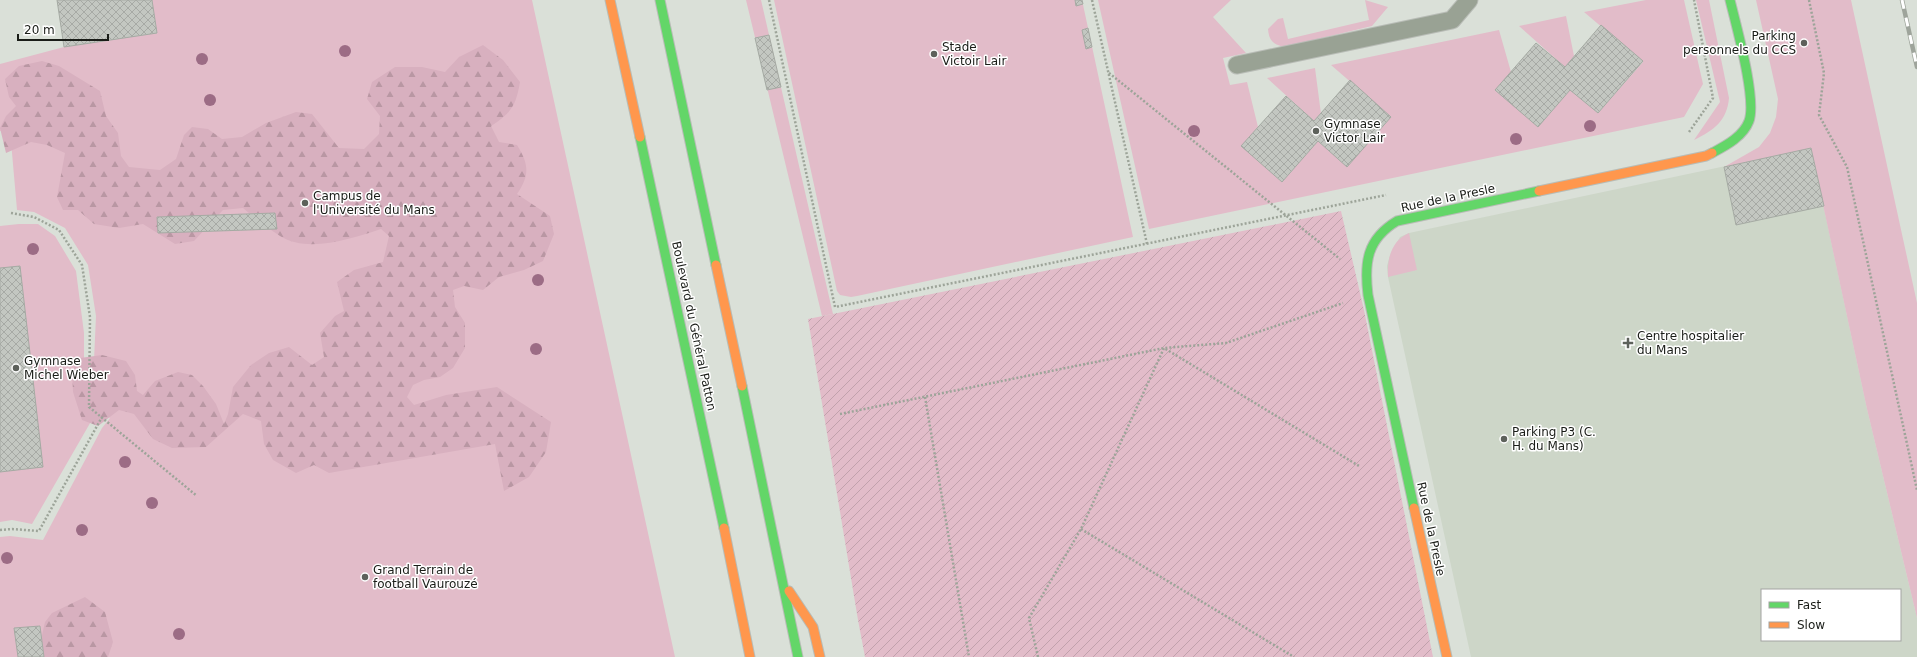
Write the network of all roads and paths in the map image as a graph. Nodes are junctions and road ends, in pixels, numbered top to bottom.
1 (610, 0) edge
2 (660, 0) edge
3 (769, 0) edge
4 (1092, 0) edge
5 (1469, 0) edge
6 (1694, 0) edge
7 (1730, 0) edge
8 (1809, 0) edge
9 (1237, 65) dead end
10 (1108, 73) junction
11 (1688, 134) dead end
12 (1394, 194) dead end
13 (11, 213) dead end
14 (1286, 216) junction
15 (1147, 244) junction
16 (1366, 280) junction
17 (1368, 295) junction
18 (1164, 348) junction
19 (925, 396) junction
20 (840, 414) dead end
21 (102, 417) junction
22 (1359, 466) dead end
23 (1917, 490) edge
24 (197, 496) dead end
25 (1081, 529) junction
26 (0, 530) edge
27 (784, 583) junction
28 (750, 657) edge
29 (798, 657) edge
30 (820, 657) edge
31 (969, 657) edge
32 (1038, 657) edge
33 (1294, 657) edge
34 (1447, 657) edge

1 - 28 main road, Boulevard du Général Patton
2 - 27 main road
3 - 15 path
4 - 10 path
5 - 9 lane
6 - 11 path
7 - 16 main road, Rue de la Presle
8 - 23 path
10 - 14 path
10 - 15 path
12 - 14 path
13 - 21 path
14 - 15 path
14 - 16 path
16 - 17 main road, Rue de la Presle
17 - 18 path
17 - 34 main road, Rue de la Presle
18 - 19 path
18 - 22 path
18 - 25 path
19 - 20 path
19 - 31 path
21 - 24 path
21 - 26 path
25 - 32 path
25 - 33 path
27 - 29 main road
27 - 30 main road

